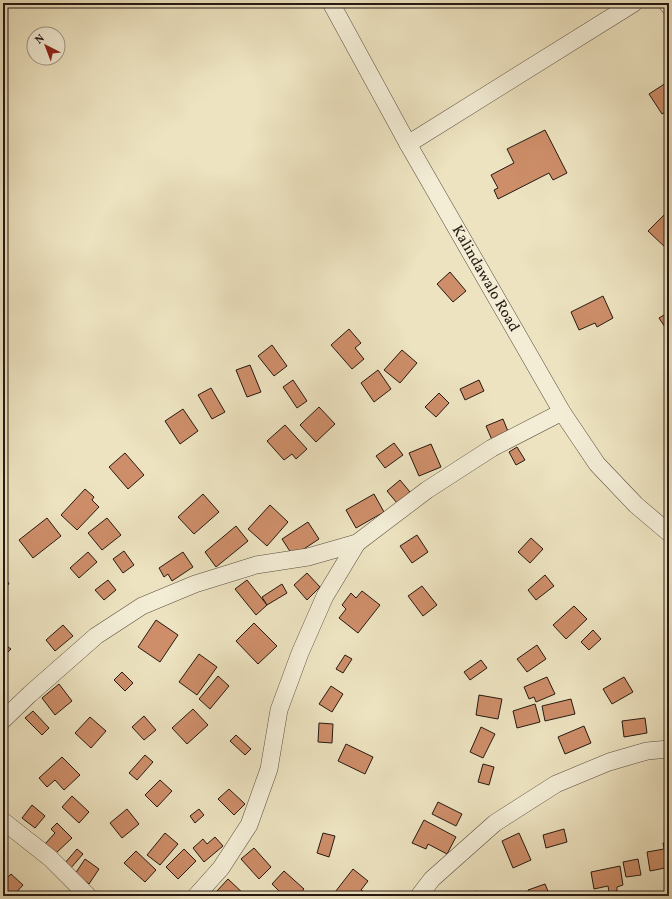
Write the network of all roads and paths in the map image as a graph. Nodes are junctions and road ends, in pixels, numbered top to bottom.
1 (331, 3) edge
2 (634, 3) edge
3 (667, 3) edge
4 (669, 6) edge
5 (408, 144) junction
6 (562, 412) junction
7 (669, 533) edge
8 (357, 544) junction
9 (3, 720) edge
10 (669, 749) edge
11 (3, 821) edge
12 (88, 896) edge
13 (196, 896) edge
14 (419, 896) edge

1 - 5 street, Kalindawalo Road
2 - 5 street
3 - 4 street
5 - 6 street, Kalindawalo Road
6 - 7 street, Kalindawalo Road
6 - 8 street
8 - 9 street
8 - 13 street
10 - 14 street
11 - 12 street

